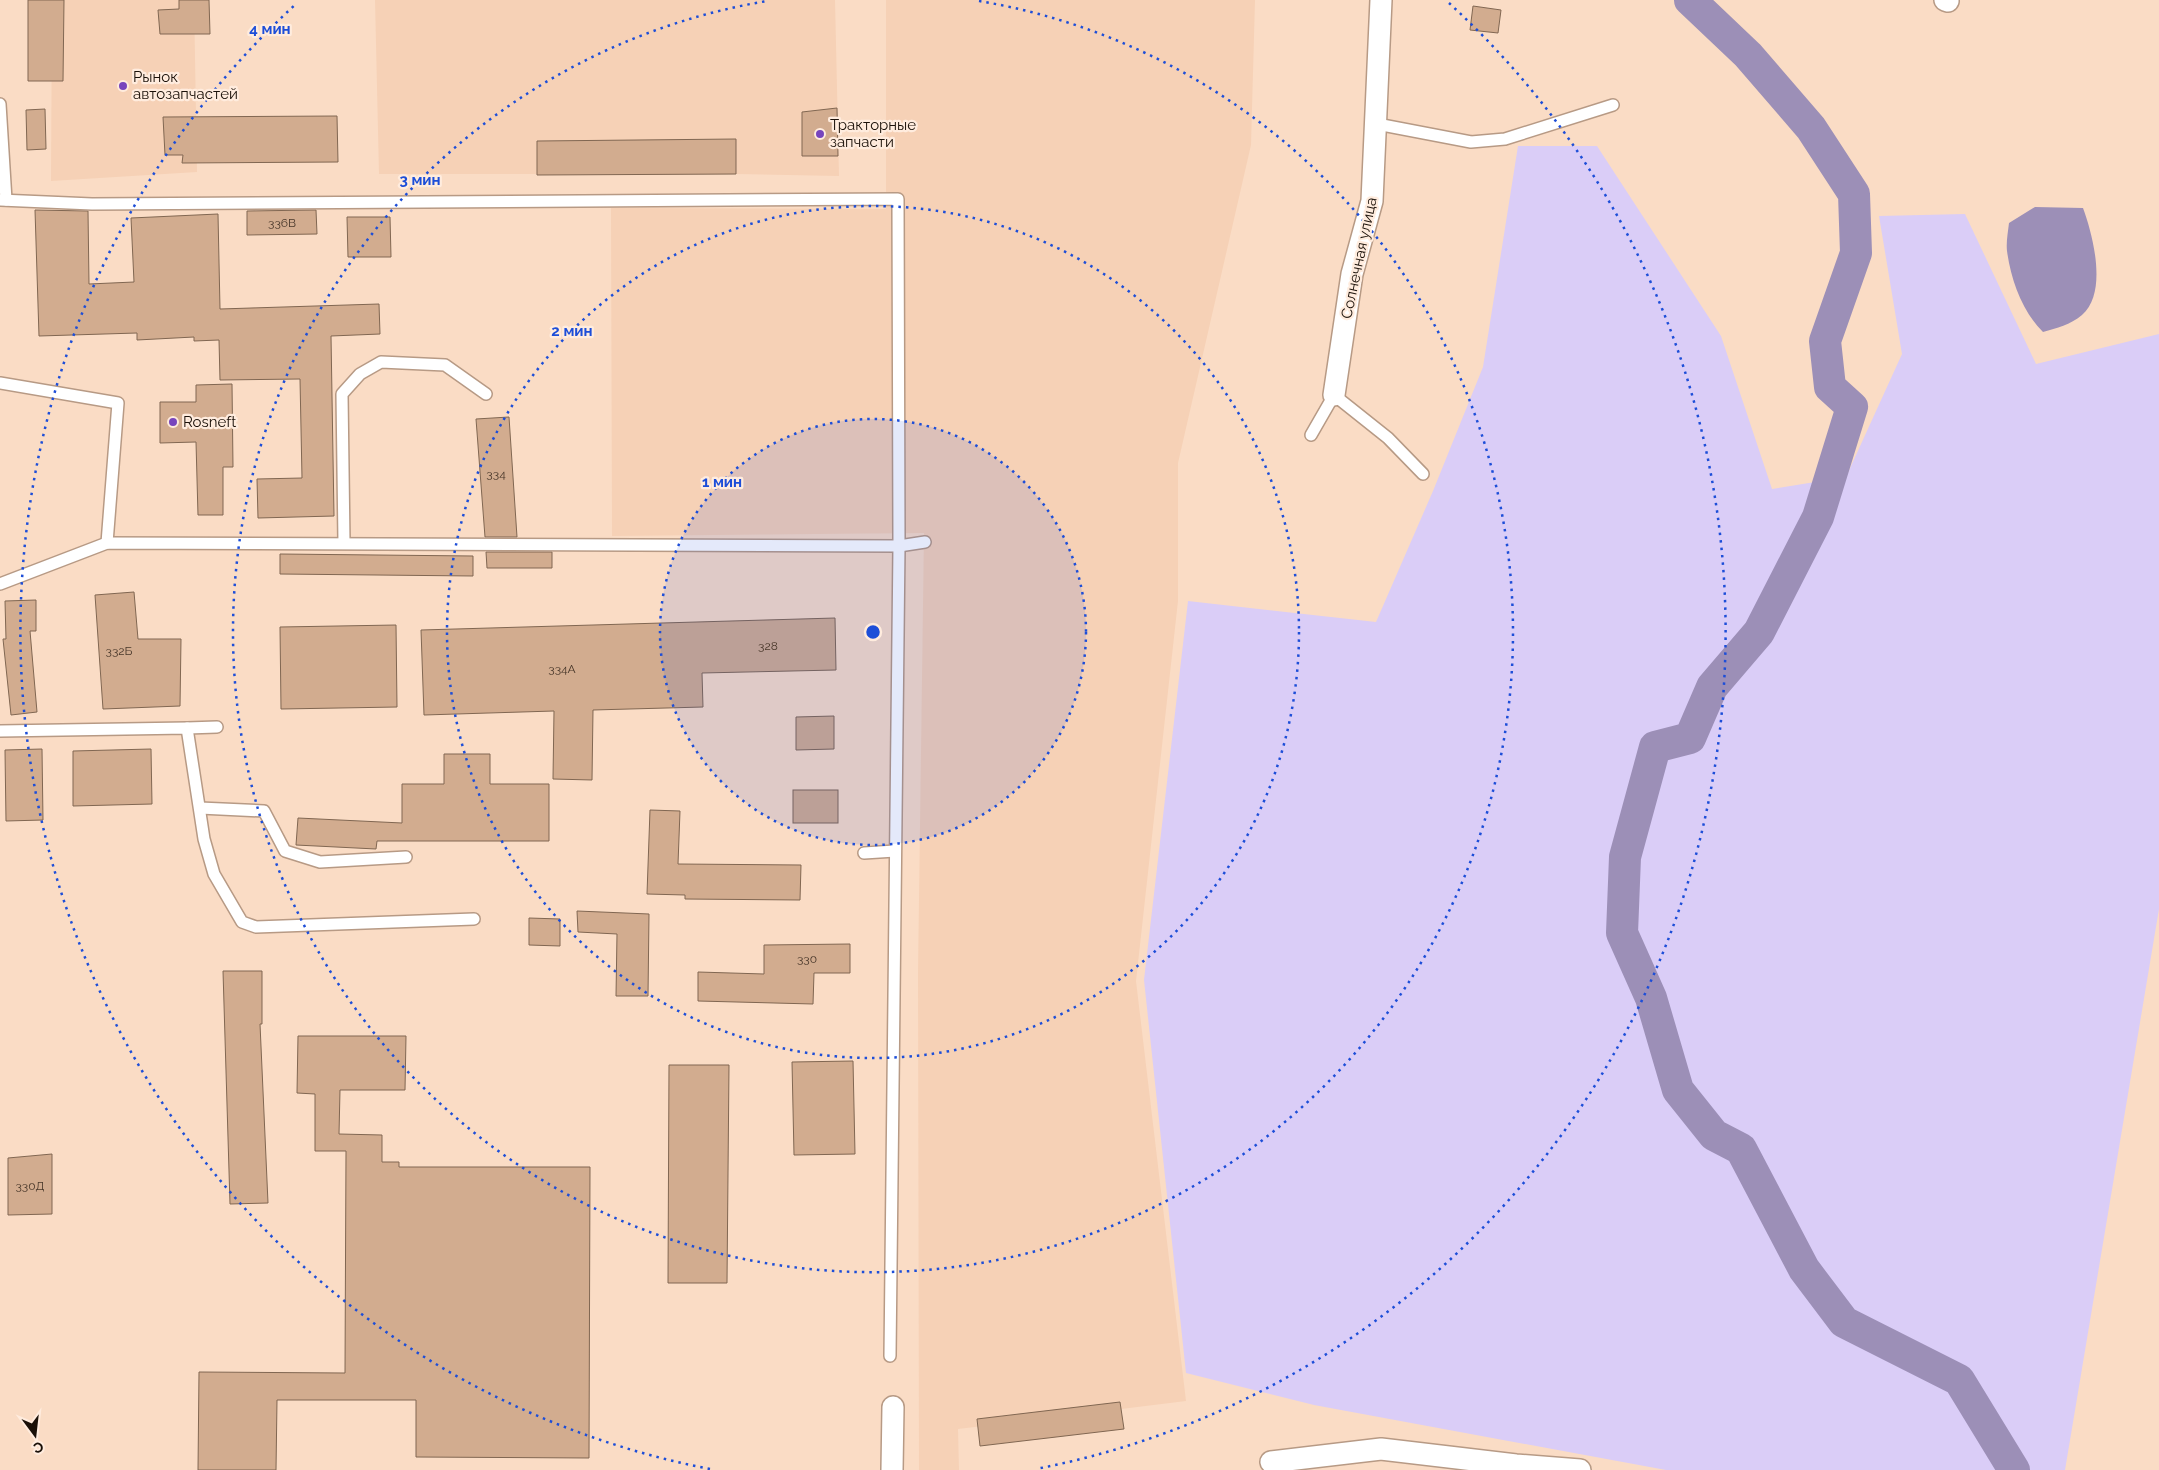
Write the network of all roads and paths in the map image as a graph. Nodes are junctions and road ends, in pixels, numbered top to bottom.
1 (1381, 0) edge
2 (0, 104) edge
3 (1613, 106) dead end
4 (1377, 124) junction
5 (3, 200) edge
6 (0, 383) edge
7 (486, 394) dead end
8 (1334, 395) junction
9 (1312, 435) dead end
10 (1423, 474) dead end
11 (344, 542) junction
12 (925, 542) dead end
13 (107, 543) junction
14 (898, 546) junction
15 (0, 584) edge
16 (187, 728) junction
17 (217, 728) dead end
18 (0, 731) edge
19 (200, 808) junction
20 (895, 850) junction
21 (864, 854) dead end
22 (406, 857) dead end
23 (474, 919) dead end
24 (890, 1356) dead end
25 (893, 1407) dead end
26 (1271, 1462) dead end
27 (1548, 1469) edge
28 (892, 1470) edge
29 (1580, 1470) edge

1 - 4 street, Солнечная улица
2 - 5 lane
3 - 4 lane
4 - 8 street, Солнечная улица
5 - 14 lane
6 - 13 lane
7 - 11 lane
8 - 9 lane
8 - 10 lane
11 - 13 lane
11 - 14 lane
12 - 14 lane
13 - 15 lane
14 - 20 lane
16 - 17 lane
16 - 18 lane
16 - 19 lane
19 - 22 lane
19 - 23 lane
20 - 21 lane
20 - 24 lane
25 - 28 street
26 - 27 street
27 - 29 street

